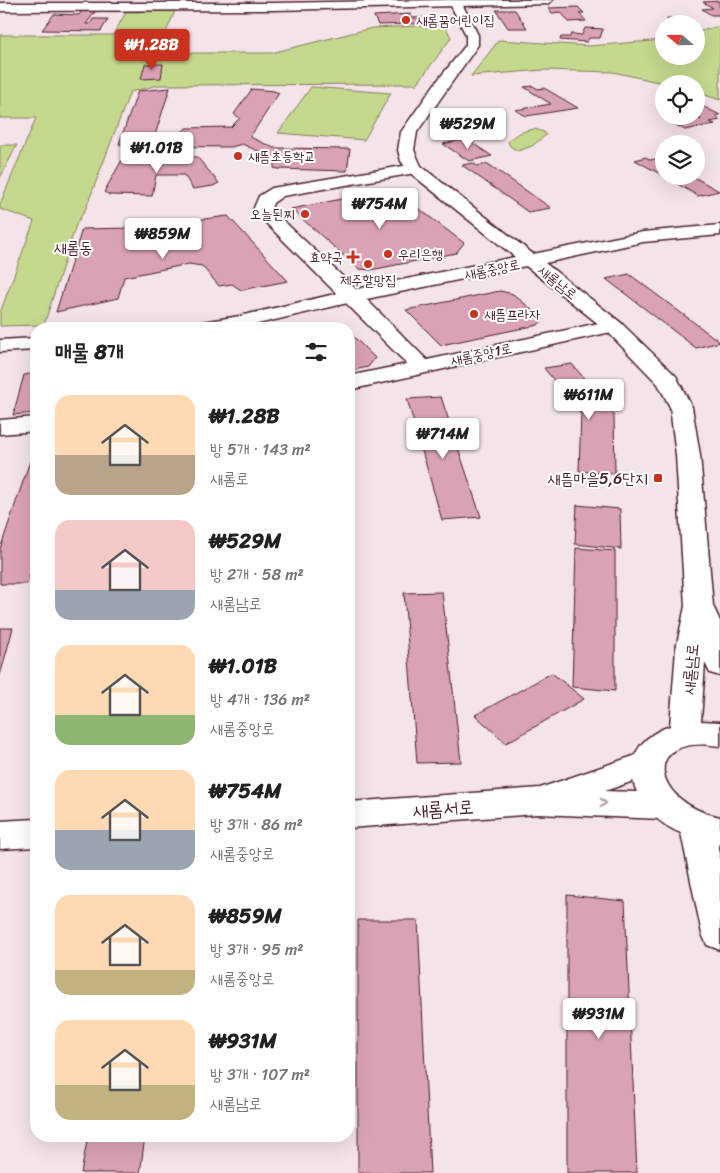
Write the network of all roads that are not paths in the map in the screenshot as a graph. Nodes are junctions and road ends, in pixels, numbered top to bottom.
1 (547, 0) edge
2 (455, 2) edge
3 (0, 7) edge
4 (416, 169) junction
5 (720, 230) edge
6 (532, 261) junction
7 (352, 296) junction
8 (240, 322) edge
9 (614, 326) junction
10 (30, 344) edge
11 (0, 346) edge
12 (422, 366) junction
13 (355, 382) edge
14 (30, 424) edge
15 (0, 427) edge
16 (699, 606) junction
17 (720, 666) edge
18 (685, 732) junction
19 (720, 734) edge
20 (648, 763) junction
21 (537, 801) junction
22 (663, 806) junction
23 (355, 815) edge
24 (709, 829) edge
25 (30, 833) edge
26 (0, 835) edge
27 (720, 934) edge

1 - 2 street
2 - 3 street
2 - 4 street, 새롬남로
4 - 6 street, 새롬남로
4 - 7 street
5 - 6 street, 새롬중앙로
6 - 7 street, 새롬중앙로
6 - 9 street, 새롬남로
7 - 8 street, 새롬중앙로
7 - 12 street
9 - 12 street, 새롬중앙1로
9 - 16 street, 새롬남로
10 - 11 street
12 - 13 street, 새롬중앙1로
14 - 15 street
16 - 17 street, 새롬남로
16 - 18 street, 새롬남로
18 - 19 street
18 - 20 street
20 - 21 street
20 - 22 street
21 -> 22 street
21 - 23 street, 새롬서로
22 - 24 street
24 - 27 street
25 - 26 street

